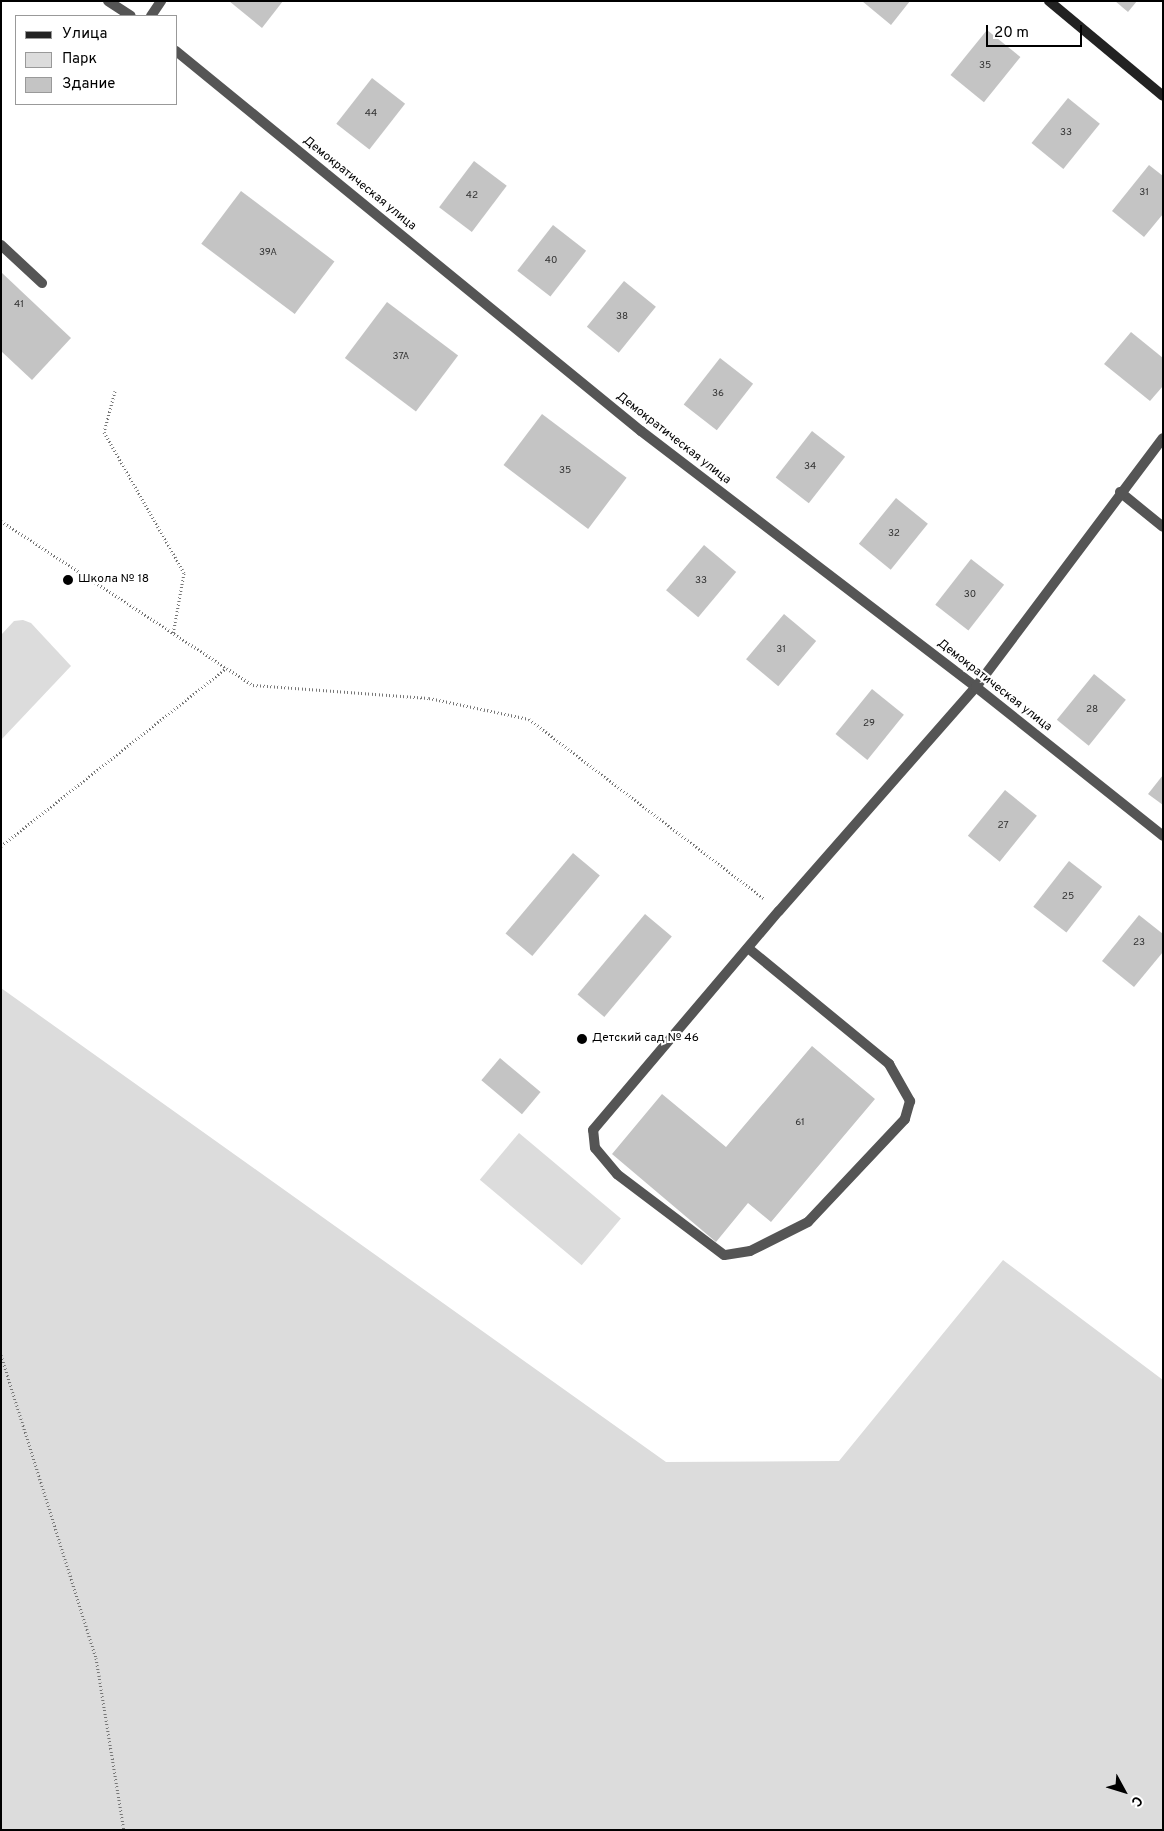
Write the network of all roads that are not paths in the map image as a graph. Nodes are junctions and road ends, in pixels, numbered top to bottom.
1 (108, 1) edge
2 (161, 1) edge
3 (1049, 1) edge
4 (129, 15) edge
5 (152, 15) edge
6 (178, 53) edge
7 (1163, 96) edge
8 (1, 246) edge
9 (42, 283) dead end
10 (1163, 438) edge
11 (1120, 492) junction
12 (1163, 527) edge
13 (976, 686) junction
14 (1163, 836) edge
15 (748, 948) junction

1 - 4 street
2 - 5 street
3 - 7 street
6 - 13 street, Демократическая улица
8 - 9 street
10 - 11 street
11 - 12 street
11 - 13 street
13 - 14 street, Демократическая улица
13 - 15 street
15 - 15 street

